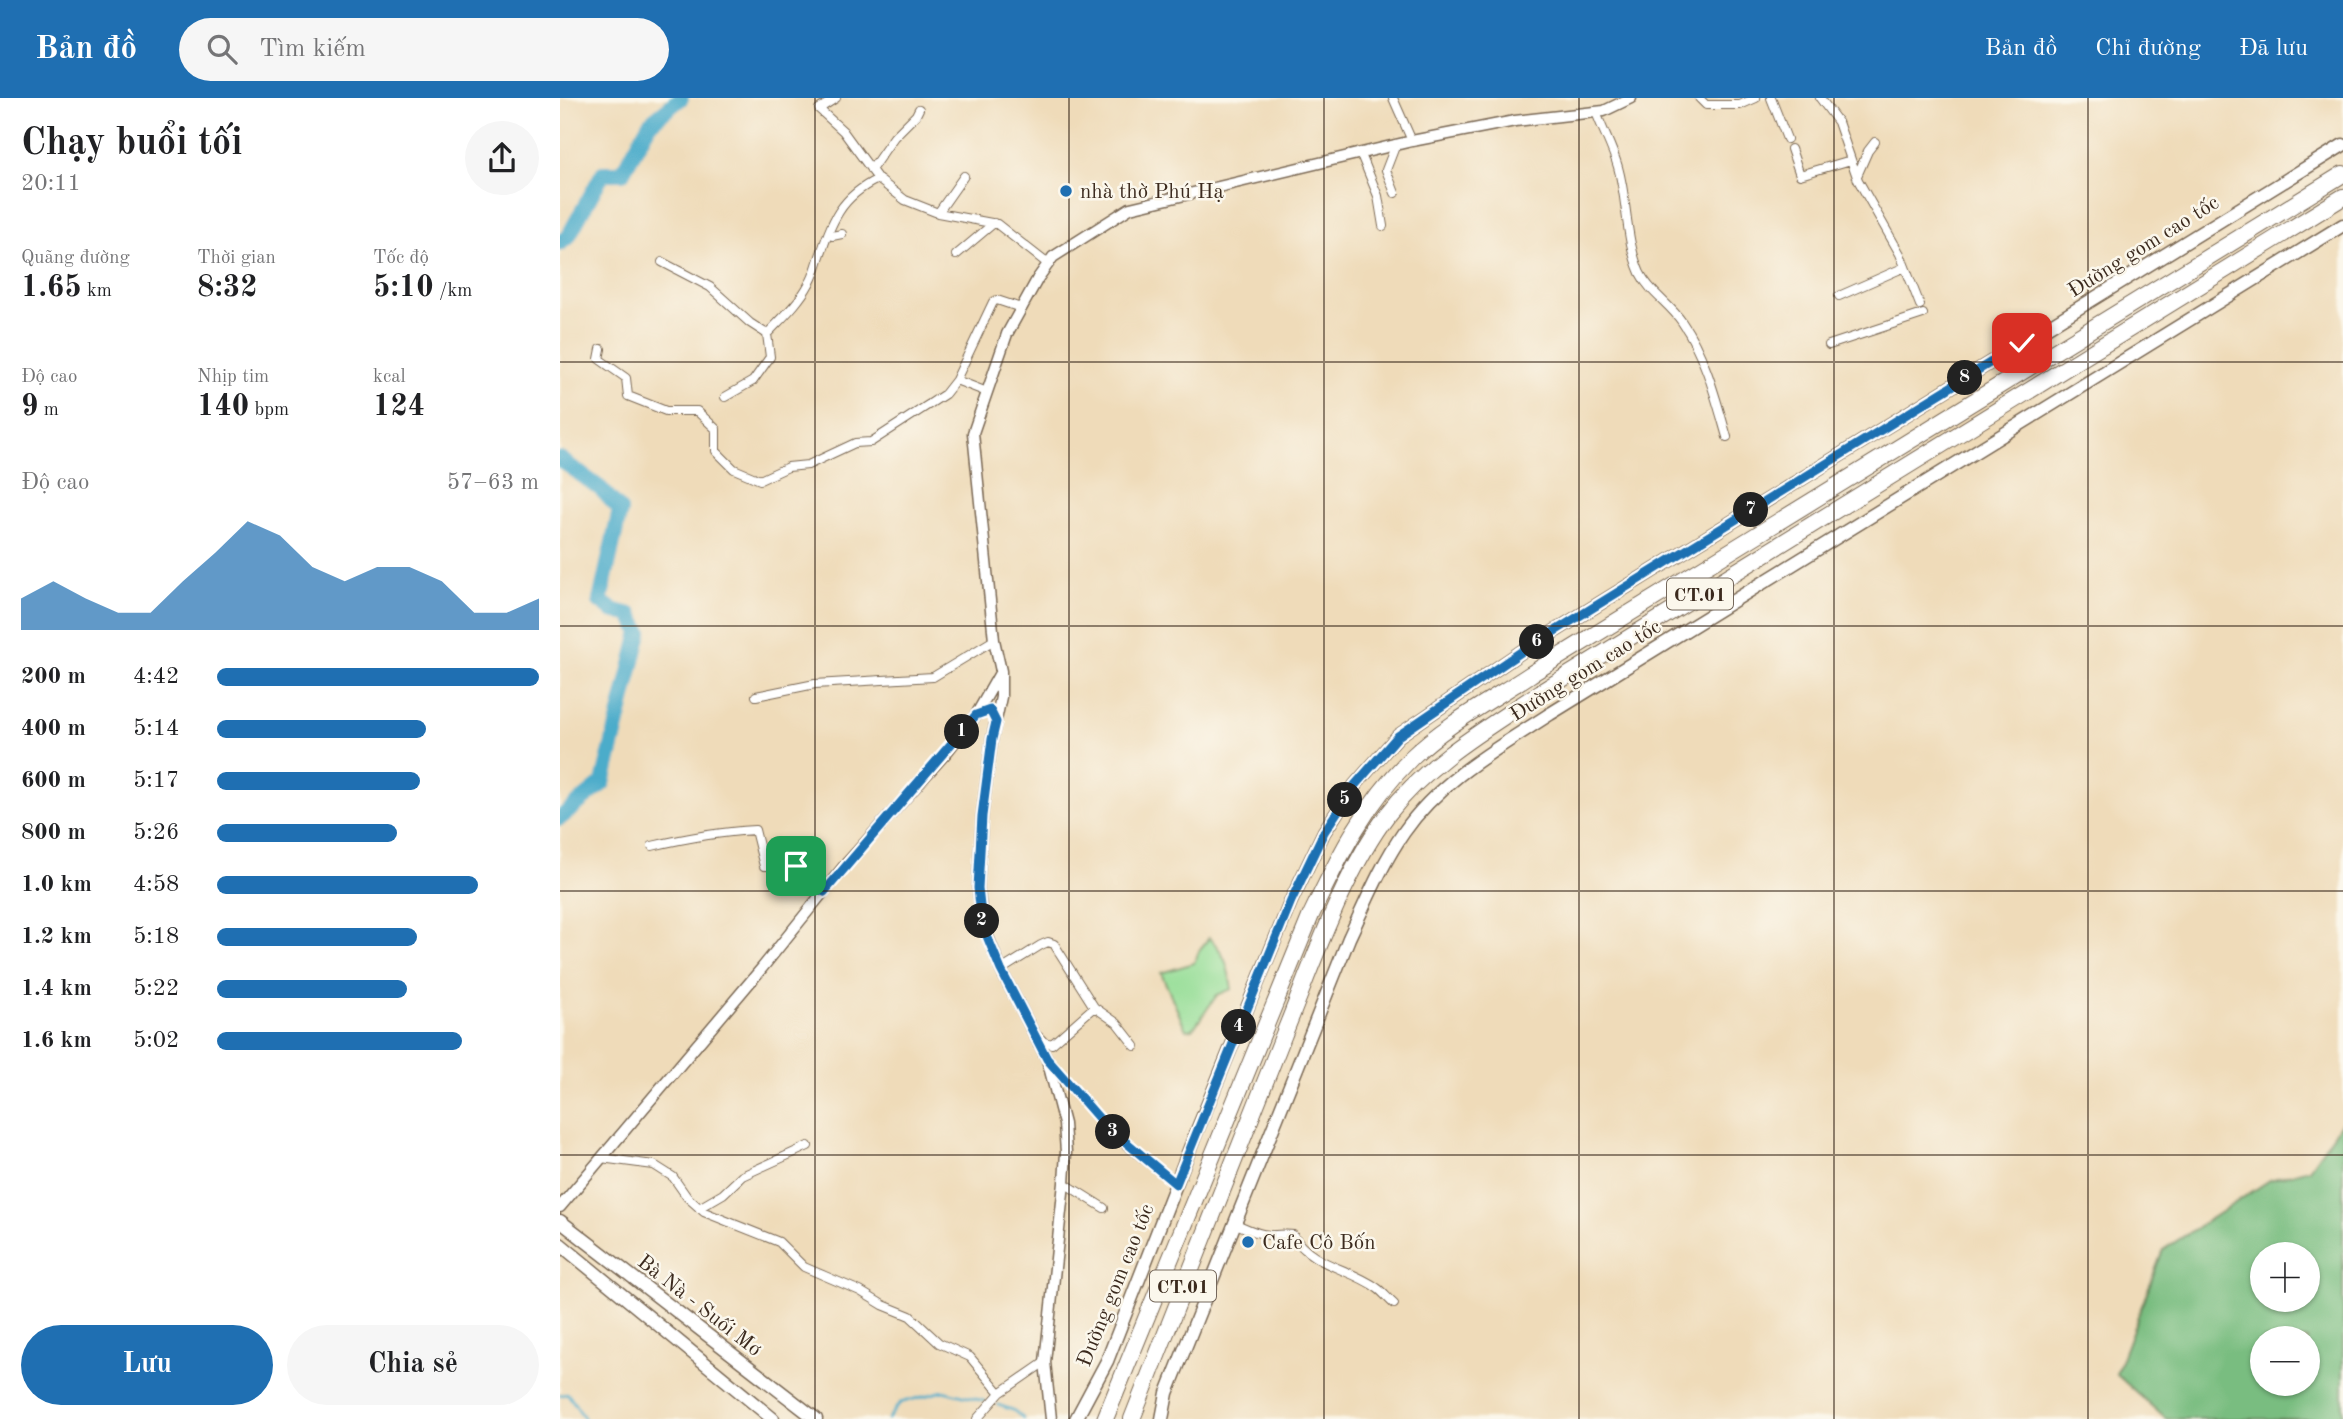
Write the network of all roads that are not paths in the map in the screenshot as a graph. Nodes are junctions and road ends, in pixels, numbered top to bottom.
1 (836, 98) edge
2 (1393, 98) edge
3 (1631, 98) edge
4 (1699, 98) edge
5 (1756, 98) edge
6 (1771, 98) edge
7 (1820, 98) edge
8 (919, 108) dead end
9 (1596, 112) junction
10 (1787, 139) dead end
11 (1412, 141) junction
12 (1875, 142) dead end
13 (1396, 144) junction
14 (2343, 145) edge
15 (1791, 149) dead end
16 (1360, 152) junction
17 (1851, 160) junction
18 (871, 170) junction
19 (2343, 174) edge
20 (964, 176) dead end
21 (1857, 176) junction
22 (878, 179) junction
23 (1395, 193) dead end
24 (2343, 197) edge
25 (938, 213) junction
26 (994, 223) junction
27 (2343, 225) edge
28 (1383, 226) dead end
29 (828, 234) junction
30 (842, 234) dead end
31 (956, 255) dead end
32 (662, 262) dead end
33 (1048, 264) junction
34 (1905, 267) junction
35 (1839, 296) dead end
36 (1920, 304) dead end
37 (1021, 308) junction
38 (1923, 314) dead end
39 (767, 334) junction
40 (1829, 345) dead end
41 (601, 349) dead end
42 (957, 380) junction
43 (987, 392) junction
44 (725, 397) dead end
45 (1727, 438) dead end
46 (994, 639) junction
47 (1001, 671) junction
48 (756, 696) dead end
49 (976, 715) junction
50 (996, 722) junction
51 (652, 846) dead end
52 (824, 892) junction
53 (1001, 970) junction
54 (1094, 1007) junction
55 (1031, 1029) junction
56 (1135, 1046) dead end
57 (1047, 1059) junction
58 (808, 1146) dead end
59 (1236, 1153) junction
60 (601, 1158) junction
61 (1065, 1183) junction
62 (1176, 1184) junction
63 (560, 1207) edge
64 (699, 1208) junction
65 (1104, 1208) dead end
66 (1193, 1208) junction
67 (560, 1221) edge
68 (1234, 1223) junction
69 (560, 1244) edge
70 (1394, 1304) dead end
71 (1045, 1362) junction
72 (1000, 1393) junction
73 (773, 1419) edge
74 (816, 1419) edge
75 (977, 1419) edge
76 (1051, 1419) edge
77 (1076, 1419) edge
78 (1097, 1419) edge
79 (1105, 1419) edge
80 (1132, 1419) edge
81 (1141, 1419) edge
82 (1162, 1419) edge

1 - 18 street
2 - 11 street
3 - 9 street
4 - 5 street
6 - 10 street
7 - 17 street
8 - 18 street
9 - 11 street
9 - 45 street
11 - 13 street
12 - 21 street
13 - 16 street
13 - 23 street
14 - 62 main road, Đường gom cao tốc
15 - 17 street
16 - 28 street
16 - 33 street
17 - 21 street
18 - 22 street
19 - 66 highway, CT.01
20 - 25 street
21 - 34 street
22 - 25 street
22 - 29 street
24 - 59 highway, CT.01
25 - 26 street
26 - 31 street
26 - 33 street
27 - 68 main road, Đường gom cao tốc
29 - 30 street
29 - 39 street
32 - 39 street
33 - 37 street
34 - 35 street
34 - 36 street
37 - 42 street
37 - 43 street
38 - 40 street
39 - 44 street
41 - 42 street
42 - 43 street
43 - 46 street
46 - 47 street
46 - 48 street
47 - 49 street
47 - 50 street
49 - 50 street
49 - 52 street
50 - 53 street
51 - 52 street
52 - 60 street
53 - 54 street
53 - 55 street
54 - 55 street
54 - 56 street
55 - 57 street
57 - 61 street
57 - 62 street
58 - 64 street
59 - 80 highway, CT.01
59 - 81 highway
60 - 63 street
60 - 64 street
61 - 65 street
61 - 71 street
62 - 77 main road, Đường gom cao tốc
64 - 72 street
66 - 78 highway
66 - 79 highway, CT.01
67 - 74 main road, Bà Nà - Suối Mơ
68 - 70 street
68 - 82 main road, Đường gom cao tốc
69 - 73 main road, Bà Nà - Suối Mơ
71 - 72 street
71 - 76 street
72 - 75 street

